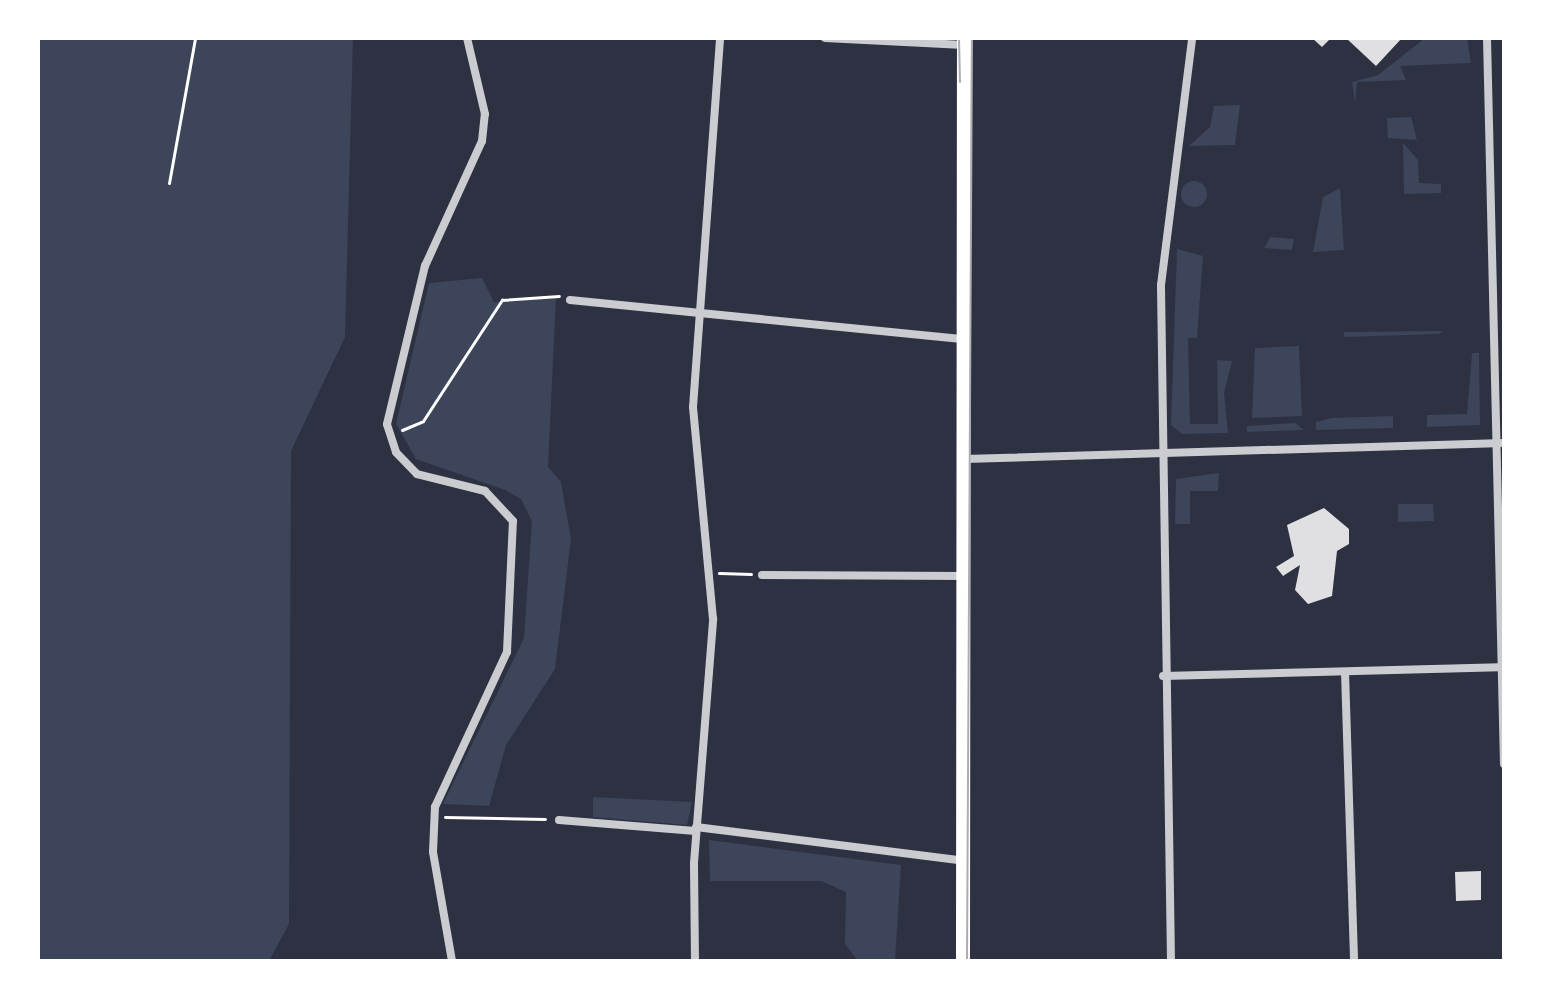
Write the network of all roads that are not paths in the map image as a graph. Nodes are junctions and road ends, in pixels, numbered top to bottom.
1 (467, 38) edge
2 (720, 38) edge
3 (825, 38) edge
4 (1192, 38) edge
5 (1487, 38) edge
6 (964, 42) edge
7 (570, 300) road end
8 (702, 315) junction
9 (964, 339) junction
10 (1500, 443) edge
11 (1162, 454) junction
12 (964, 459) junction
13 (762, 575) road end
14 (964, 576) junction
15 (1501, 652) edge
16 (1499, 667) junction
17 (1345, 672) junction
18 (1163, 676) junction
19 (1504, 764) edge
20 (559, 820) road end
21 (696, 829) junction
22 (964, 861) junction
23 (452, 961) edge
24 (695, 961) edge
25 (963, 961) edge
26 (1171, 961) edge
27 (1354, 961) edge

1 - 23 street
2 - 8 street
3 - 6 street
4 - 11 street
5 - 10 street
6 - 9 main road
7 - 8 street
8 - 9 street
8 - 21 street
9 - 12 main road
10 - 11 street
10 - 15 street
11 - 12 street
11 - 18 street
12 - 14 main road
13 - 14 street
14 - 22 main road
15 - 16 street
16 - 17 street
16 - 19 street
17 - 18 street
17 - 27 street
18 - 26 street
20 - 21 street
21 - 22 street
21 - 24 street
22 - 25 main road

